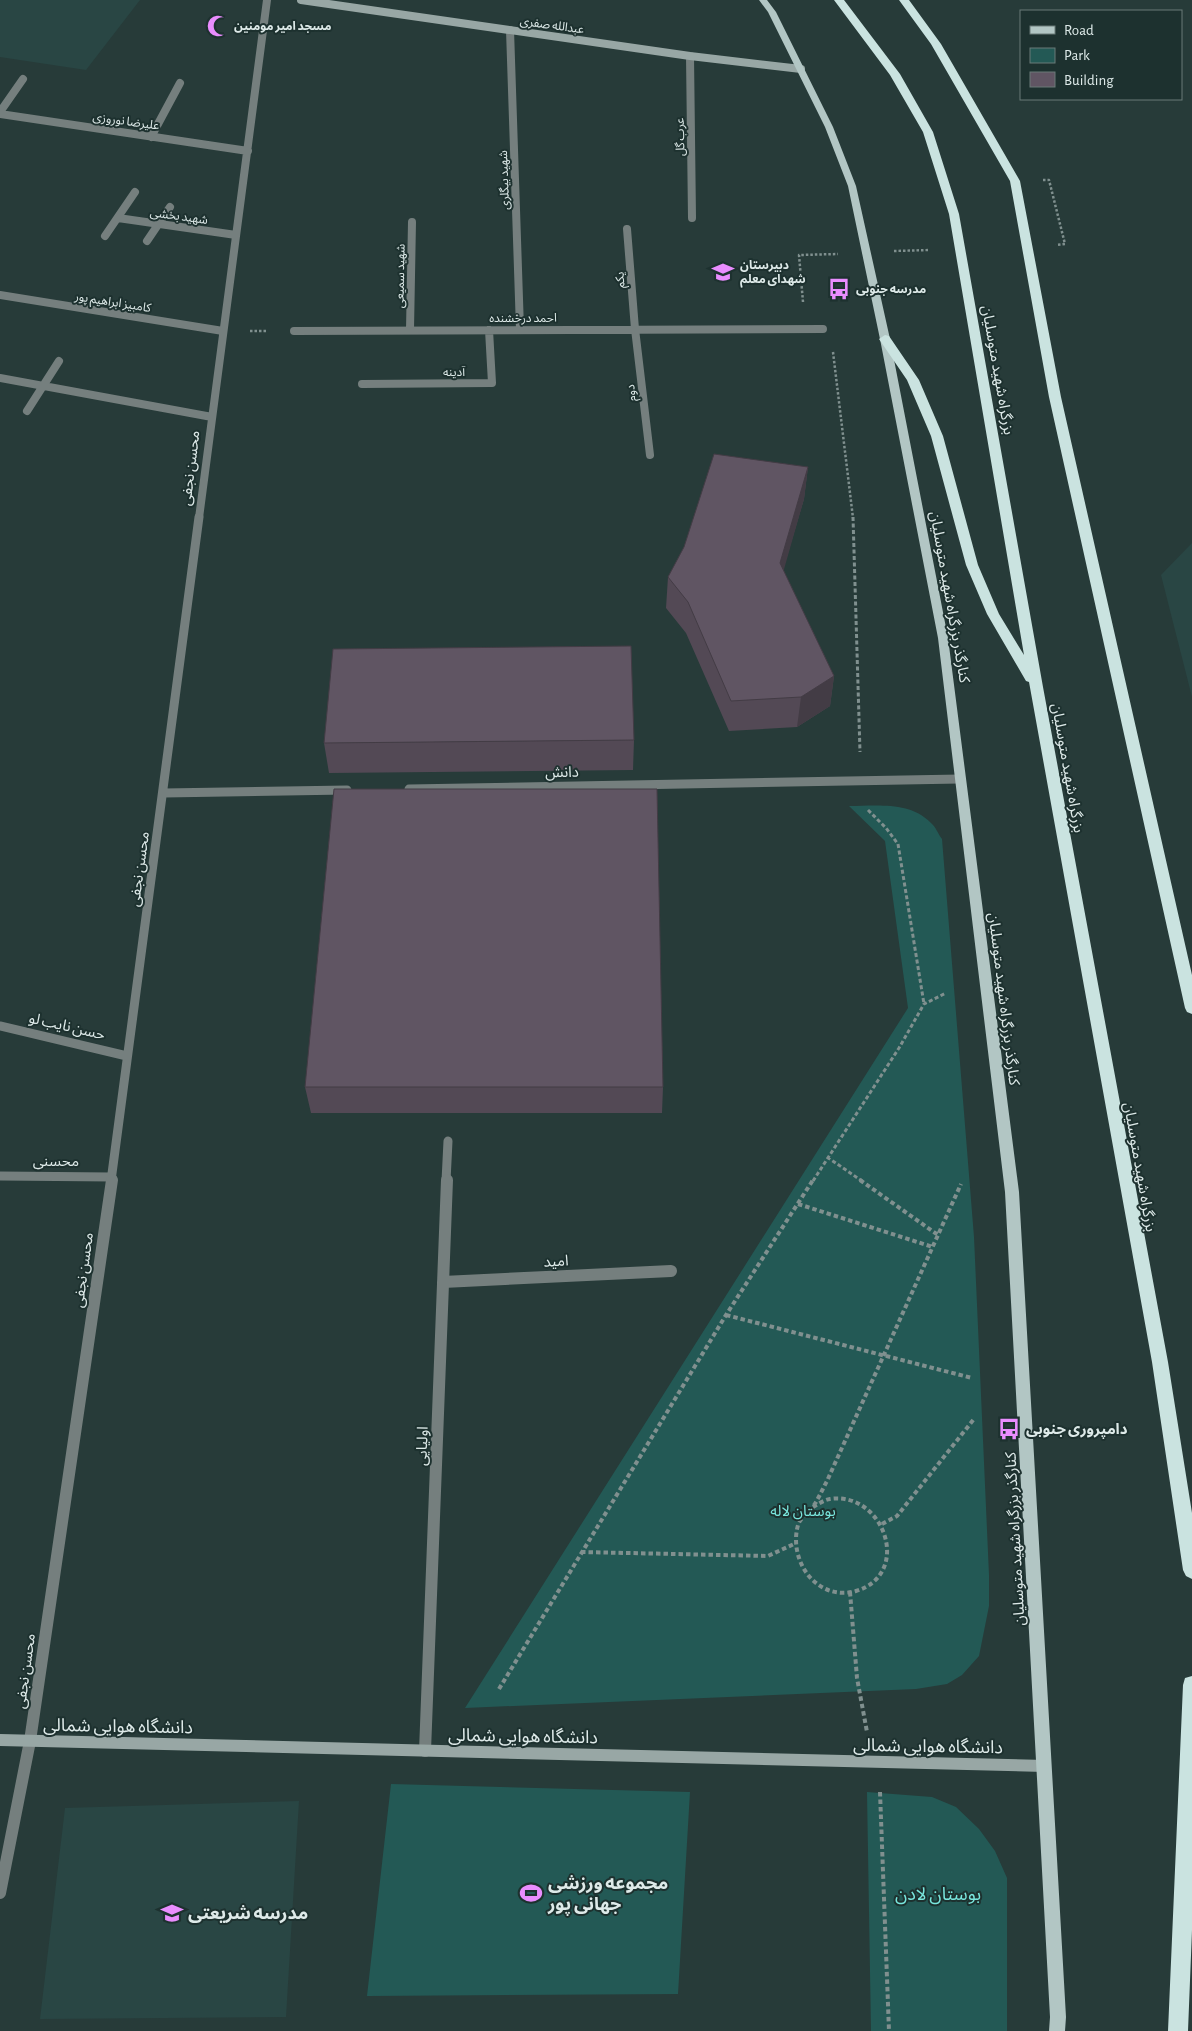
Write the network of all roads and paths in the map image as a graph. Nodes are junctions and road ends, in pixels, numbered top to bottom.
1 (267, 0) edge
2 (301, 0) edge
3 (763, 0) edge
4 (840, 0) edge
5 (904, 0) edge
6 (510, 30) junction
7 (690, 56) junction
8 (801, 69) junction
9 (23, 79) dead end
10 (180, 83) dead end
11 (0, 113) edge
12 (151, 136) junction
13 (248, 151) junction
14 (1049, 180) dead end
15 (135, 192) dead end
16 (170, 207) dead end
17 (118, 218) junction
18 (692, 218) dead end
19 (412, 222) dead end
20 (160, 224) junction
21 (627, 230) dead end
22 (236, 235) junction
23 (105, 236) dead end
24 (147, 241) dead end
25 (1065, 244) dead end
26 (799, 255) dead end
27 (0, 296) edge
28 (803, 304) dead end
29 (635, 328) junction
30 (520, 329) junction
31 (823, 329) joint
32 (410, 330) junction
33 (489, 330) junction
34 (294, 331) joint
35 (223, 332) junction
36 (886, 339) junction
37 (59, 361) dead end
38 (0, 378) edge
39 (362, 384) dead end
40 (43, 386) junction
41 (27, 411) dead end
42 (212, 417) junction
43 (650, 455) dead end
44 (1036, 687) junction
45 (860, 751) dead end
46 (960, 779) junction
47 (404, 789) edge
48 (354, 790) edge
49 (164, 793) junction
50 (868, 811) dead end
51 (946, 993) dead end
52 (924, 1004) junction
53 (1192, 1008) edge
54 (0, 1026) edge
55 (127, 1056) junction
56 (448, 1141) dead end
57 (828, 1157) junction
58 (0, 1176) edge
59 (112, 1177) junction
60 (961, 1184) dead end
61 (798, 1204) junction
62 (938, 1235) junction
63 (933, 1247) junction
64 (671, 1271) dead end
65 (443, 1282) junction
66 (726, 1315) junction
67 (883, 1357) junction
68 (972, 1378) dead end
69 (974, 1419) dead end
70 (813, 1506) junction
71 (882, 1524) junction
72 (794, 1544) junction
73 (581, 1552) junction
74 (1192, 1570) edge
75 (850, 1592) junction
76 (857, 1678) dead end
77 (1192, 1686) edge
78 (499, 1689) dead end
79 (0, 1740) edge
80 (30, 1741) junction
81 (425, 1751) junction
82 (1045, 1766) junction
83 (882, 1799) dead end
84 (0, 1893) edge
85 (889, 2031) edge
86 (1057, 2031) edge
87 (1178, 2031) edge

1 - 13 street, محسن نجفی
2 - 6 street, عبدالله صفری
3 - 8 main road, کنارگذر بزرگراه شهید متوسلیان
4 - 44 highway, بزرگراه شهید متوسلیان
5 - 53 highway
6 - 7 street, عبدالله صفری
6 - 30 street, شهید بیگلری
7 - 8 street, عبدالله صفری
7 - 18 street, عرب گل
8 - 36 main road, کنارگذر بزرگراه شهید متوسلیان
9 - 11 street
10 - 12 street
11 - 12 street, علیرضا نوروزی
12 - 13 street, علیرضا نوروزی
13 - 22 street, محسن نجفی
14 - 25 path
15 - 17 street
16 - 20 street
17 - 20 street, شهید بخشی
17 - 23 street
19 - 32 street, شهید سمیعی
20 - 22 street, شهید بخشی
20 - 24 street
21 - 29 street, یکم
22 - 35 street, محسن نجفی
26 - 28 path
27 - 35 street, کامبیز ابراهیم پور
29 - 30 street, احمد درخشنده
29 - 31 street, احمد درخشنده
29 - 43 street, دوم
30 - 33 street, احمد درخشنده
31 - 45 path
32 - 33 street, احمد درخشنده
32 - 34 street, احمد درخشنده
33 - 39 street, آدینه
34 - 35 path
35 - 42 street, محسن نجفی
36 - 44 highway
36 - 46 main road, کنارگذر بزرگراه شهید متوسلیان
37 - 40 street
38 - 40 street
40 - 41 street
40 - 42 street
42 - 49 street, محسن نجفی
44 - 74 highway, بزرگراه شهید متوسلیان
46 - 47 street, دانش
46 - 82 main road, کنارگذر بزرگراه شهید متوسلیان
48 - 49 street
49 - 55 street, محسن نجفی
50 - 52 path
51 - 52 path
52 - 57 path
54 - 55 street, حسن نایب لو
55 - 59 street, محسن نجفی
56 - 65 street, اولیایی
57 - 61 path
57 - 62 path
58 - 59 street, محسنی
59 - 80 street, محسن نجفی
60 - 62 path
61 - 63 path
61 - 66 path
62 - 63 path
63 - 67 path
64 - 65 street, امید
65 - 81 street, اولیایی
66 - 67 path
66 - 73 path
67 - 68 path
67 - 70 path
69 - 71 path
70 - 71 path
70 - 72 path
71 - 75 path
72 - 73 path
72 - 75 path
73 - 78 path
75 - 76 path
77 - 87 highway
79 - 80 street, دانشگاه هوایی شمالی
80 - 81 street, دانشگاه هوایی شمالی
80 - 84 street, محسن نجفی
81 - 82 street, دانشگاه هوایی شمالی
82 - 86 main road, کنارگذر بزرگراه شهید متوسلیان
83 - 85 path

